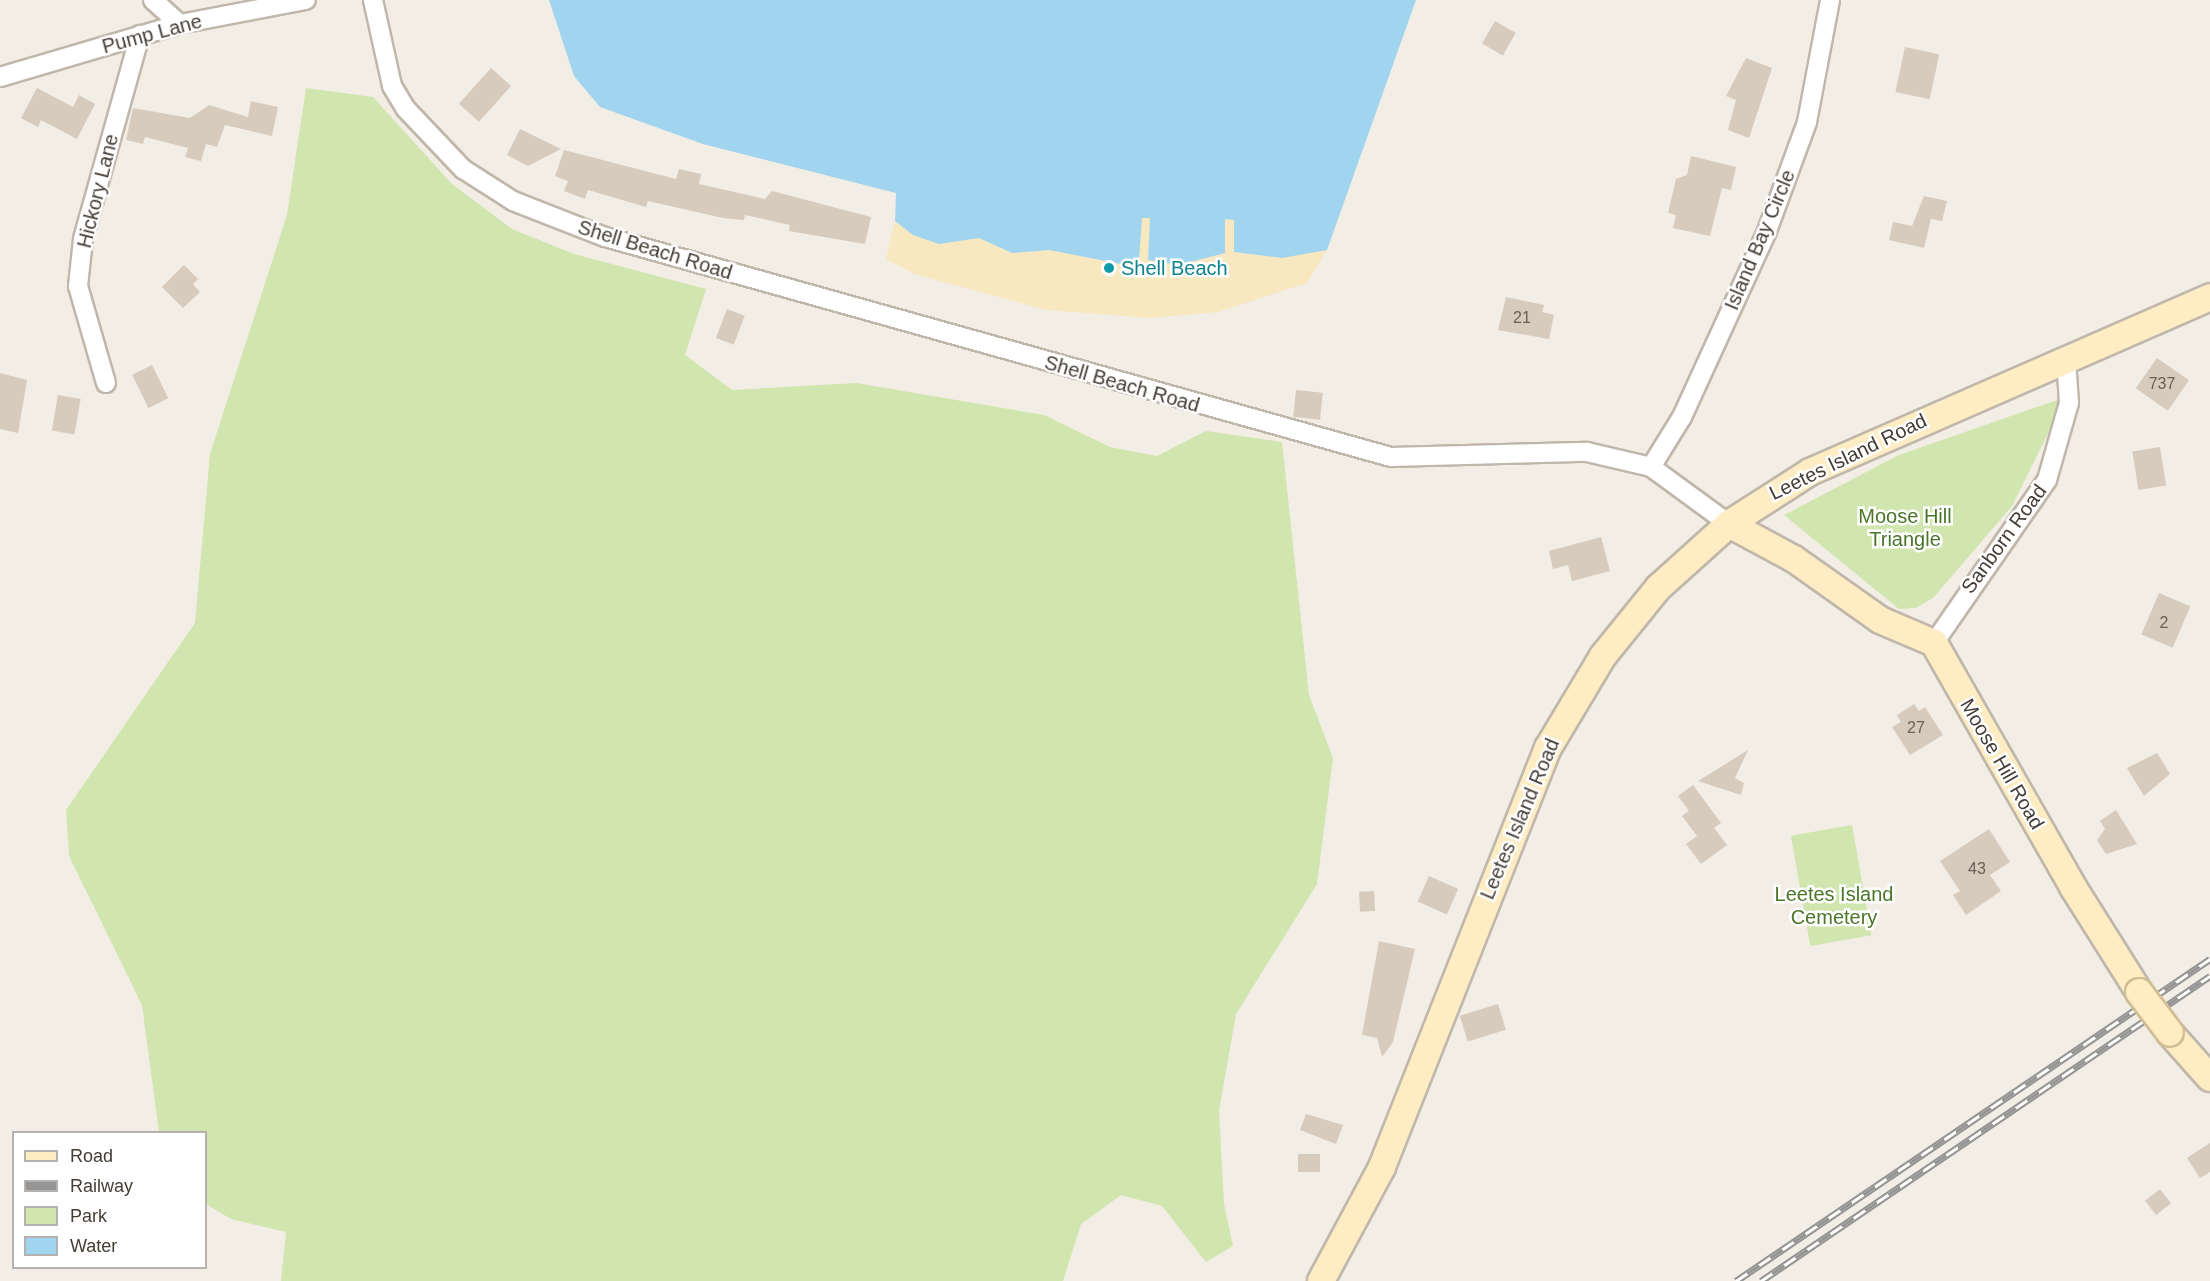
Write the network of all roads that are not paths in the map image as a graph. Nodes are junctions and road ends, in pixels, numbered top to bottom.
1 (153, 0) edge
2 (306, 0) edge
3 (373, 0) edge
4 (1830, 0) edge
5 (180, 24) junction
6 (140, 35) junction
7 (0, 77) edge
8 (2210, 297) edge
9 (2066, 359) junction
10 (106, 383) dead end
11 (1651, 467) junction
12 (1729, 524) junction
13 (1934, 643) junction
14 (2210, 1078) edge
15 (1321, 1281) edge

1 - 5 street
2 - 5 street, Pump Lane
3 - 11 street, Shell Beach Road
4 - 11 street, Island Bay Circle
5 - 6 street, Pump Lane
6 - 7 street, Pump Lane
6 - 10 street, Hickory Lane
8 - 9 main road, Leetes Island Road
9 - 12 main road, Leetes Island Road
9 - 13 street, Sanborn Road
11 - 12 street, Shell Beach Road
12 - 13 main road
12 - 15 main road, Leetes Island Road
13 - 14 main road, Moose Hill Road, bridge

